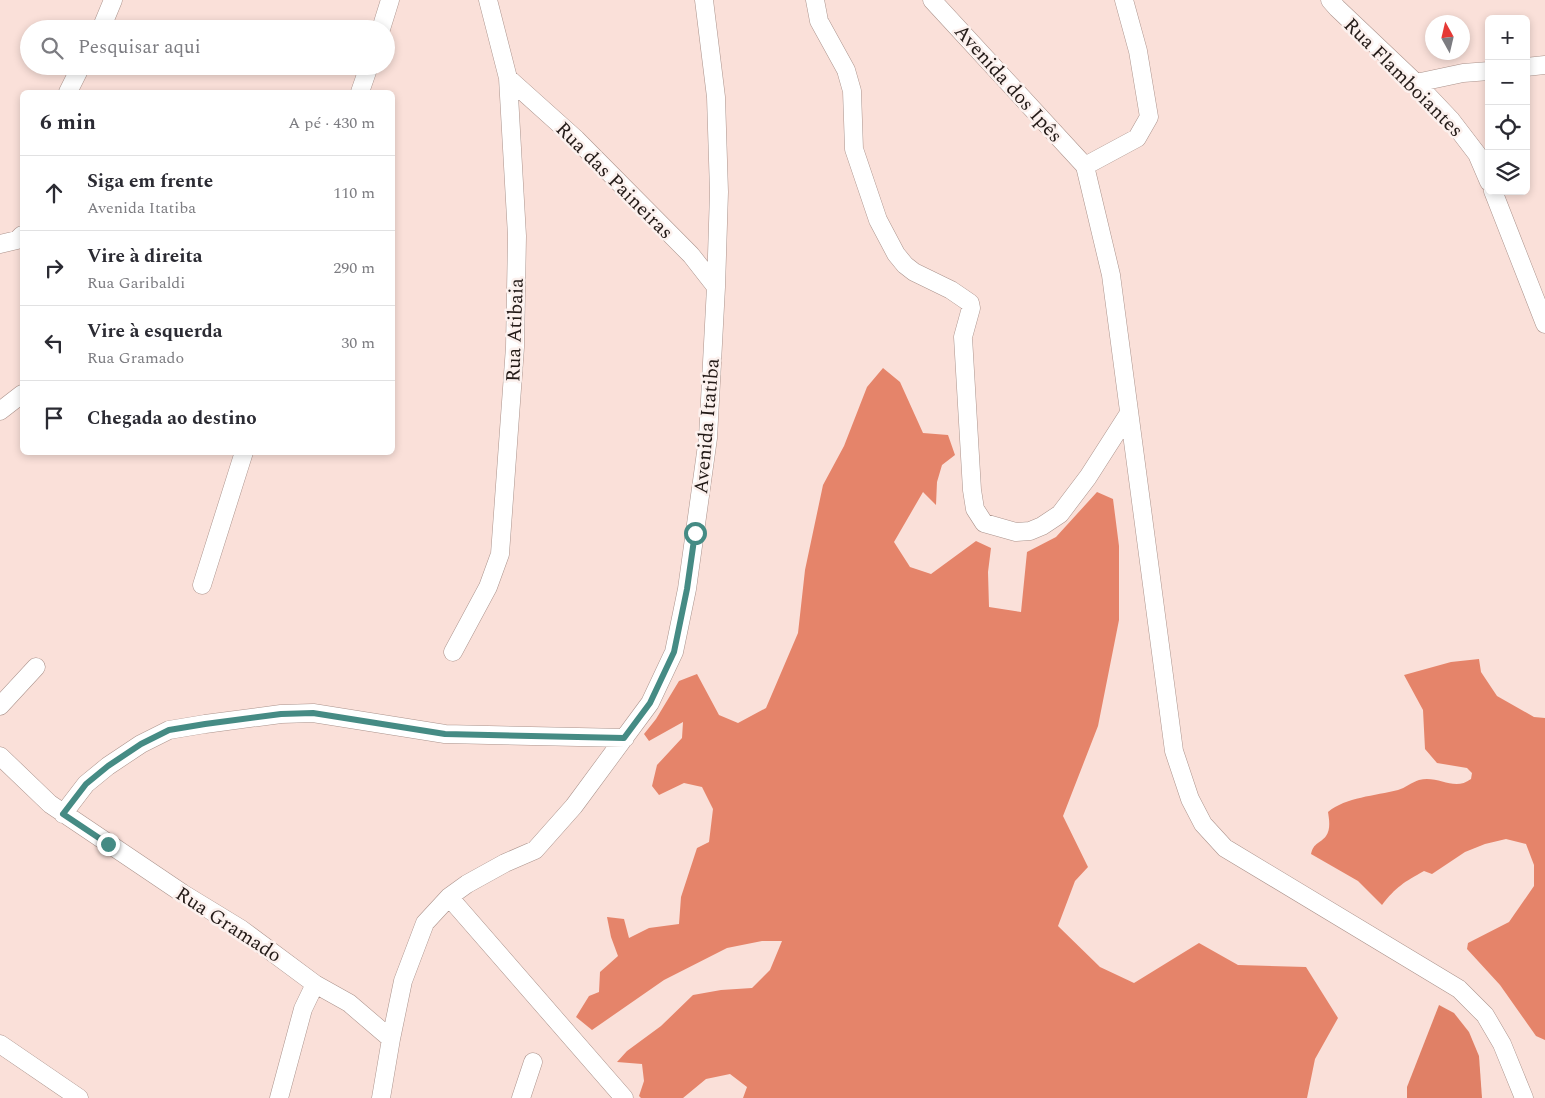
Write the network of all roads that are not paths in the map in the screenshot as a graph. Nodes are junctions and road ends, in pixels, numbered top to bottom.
1 (113, 0) edge
2 (390, 0) edge
3 (488, 0) edge
4 (704, 0) edge
5 (815, 0) edge
6 (932, 0) edge
7 (1124, 0) edge
8 (1330, 0) edge
9 (104, 20) edge
10 (384, 20) edge
11 (1545, 65) edge
12 (1530, 67) edge
13 (1485, 71) edge
14 (77, 75) edge
15 (366, 75) edge
16 (508, 78) junction
17 (1416, 83) junction
18 (69, 90) edge
19 (361, 90) edge
20 (1085, 166) junction
21 (1485, 172) edge
22 (1495, 195) edge
23 (20, 237) edge
24 (0, 244) edge
25 (716, 287) junction
26 (1545, 324) edge
27 (20, 396) edge
28 (0, 411) edge
29 (1129, 413) junction
30 (243, 455) edge
31 (202, 585) dead end
32 (453, 652) dead end
33 (36, 667) dead end
34 (0, 706) edge
35 (624, 738) junction
36 (0, 756) edge
37 (63, 814) junction
38 (449, 897) junction
39 (315, 984) junction
40 (390, 1039) junction
41 (0, 1044) edge
42 (533, 1062) dead end
43 (79, 1098) edge
44 (279, 1098) edge
45 (380, 1098) edge
46 (521, 1098) edge
47 (624, 1098) edge
48 (1524, 1098) edge

1 - 9 street
2 - 10 street
3 - 16 street, Rua Atibaia
4 - 25 street, Avenida Itatiba
5 - 29 street
6 - 20 street, Avenida dos Ipês
7 - 20 street
8 - 17 street, Rua Flamboiantes
11 - 12 street
13 - 17 street
14 - 18 street
15 - 19 street
16 - 25 street, Rua das Paineiras
16 - 32 street, Rua Atibaia
17 - 21 street, Rua Flamboiantes
20 - 29 street
22 - 26 street
23 - 24 street
25 - 35 street, Avenida Itatiba
27 - 28 street
29 - 48 street
30 - 31 street
33 - 34 street
35 - 37 street
35 - 38 street, Avenida Itatiba
36 - 37 street, Rua Gramado
37 - 39 street, Rua Gramado
38 - 40 street, Avenida Itatiba
38 - 47 street
39 - 40 street, Rua Gramado
39 - 44 street
40 - 45 street, Avenida Itatiba
41 - 43 street
42 - 46 street

